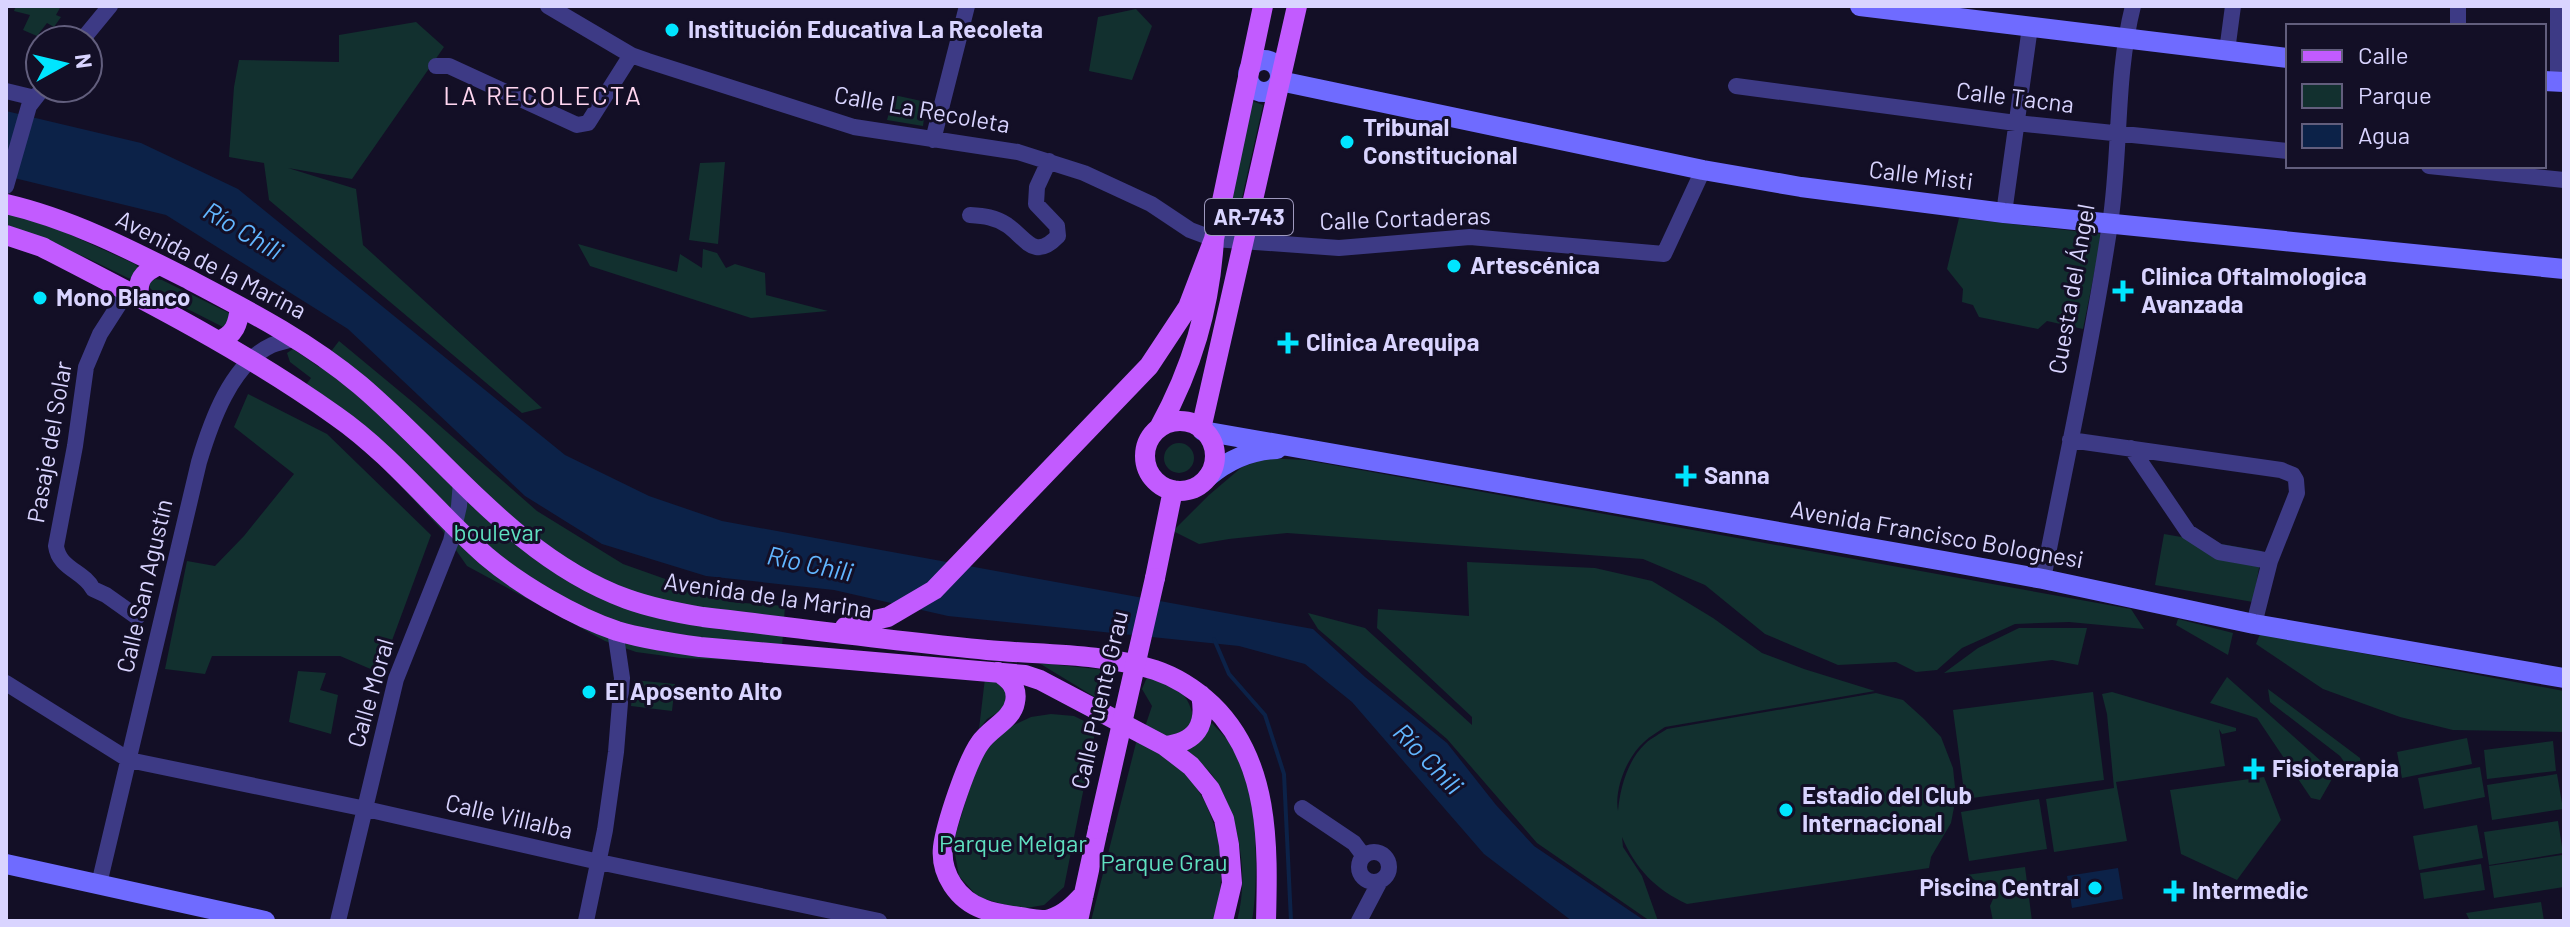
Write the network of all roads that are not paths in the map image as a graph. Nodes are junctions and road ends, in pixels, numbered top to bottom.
1 (110, 6) edge
2 (548, 6) edge
3 (967, 6) edge
4 (1263, 6) edge
5 (1297, 6) edge
6 (1860, 6) edge
7 (1866, 6) edge
8 (2133, 6) edge
9 (2233, 6) edge
10 (2558, 6) edge
11 (95, 24) edge
12 (2030, 27) junction
13 (2125, 38) junction
14 (2227, 51) junction
15 (631, 55) junction
16 (2286, 58) edge
17 (436, 66) dead end
18 (1248, 72) junction
19 (1280, 81) junction
20 (2555, 82) edge
21 (1736, 86) dead end
22 (33, 104) edge
23 (2016, 123) junction
24 (2119, 134) junction
25 (933, 140) junction
26 (2286, 151) edge
27 (1049, 161) junction
28 (2448, 168) edge
29 (1703, 170) junction
30 (2564, 180) edge
31 (6, 186) edge
32 (6, 204) edge
33 (2004, 213) junction
34 (970, 215) dead end
35 (2110, 223) junction
36 (6, 235) edge
37 (1214, 239) junction
38 (1243, 242) junction
39 (159, 265) junction
40 (2564, 269) edge
41 (133, 296) junction
42 (240, 307) junction
43 (297, 338) junction
44 (218, 341) junction
45 (252, 361) junction
46 (1159, 428) junction
47 (1202, 430) junction
48 (2070, 440) junction
49 (1299, 448) junction
50 (2131, 448) junction
51 (1208, 477) junction
52 (461, 482) junction
53 (1173, 490) junction
54 (504, 521) junction
55 (455, 526) junction
56 (481, 551) junction
57 (2270, 561) junction
58 (2043, 579) junction
59 (137, 617) dead end
60 (2254, 624) junction
61 (809, 629) junction
62 (615, 630) junction
63 (998, 672) junction
64 (2564, 678) edge
65 (6, 683) edge
66 (1201, 695) junction
67 (1165, 746) junction
68 (129, 760) junction
69 (1302, 808) dead end
70 (366, 809) junction
71 (1363, 855) junction
72 (599, 862) junction
73 (6, 864) edge
74 (1380, 881) junction
75 (99, 884) junction
76 (1084, 894) junction
77 (836, 917) edge
78 (265, 921) edge
79 (338, 921) edge
80 (586, 921) edge
81 (879, 921) edge
82 (1043, 921) edge
83 (1078, 921) edge
84 (1223, 921) edge
85 (1266, 921) edge
86 (1359, 921) edge

1 - 11 street
2 - 15 street, Calle La Recoleta
3 - 25 street
4 - 18 main road, AR-743
5 - 19 main road, AR-743
6 - 7 street
7 - 12 street
8 - 13 street, Cuesta del Ángel
9 - 14 street
10 - 20 street
12 - 13 street
12 - 23 street
13 - 14 street
13 - 24 street, Cuesta del Ángel
14 - 16 street
15 - 17 street
15 - 25 street, Calle La Recoleta
18 - 19 street, Calle Misti
18 - 37 main road, AR-743
19 - 29 street, Calle Misti
19 - 38 main road, AR-743
21 - 23 street, Calle Tacna
22 - 31 street
23 - 24 street, Calle Tacna
23 - 33 street
24 - 26 street, Calle Tacna
24 - 35 street, Cuesta del Ángel
25 - 27 street, Calle La Recoleta
27 - 34 street
27 - 37 street, Calle La Recoleta
28 - 30 street
29 - 33 street, Calle Misti
29 - 38 street, Calle Cortaderas
32 - 39 main road, Avenida de la Marina
33 - 35 street, Calle Misti
35 - 40 street, Calle Misti
35 - 48 street, Cuesta del Ángel
36 - 41 main road
37 - 38 street, Calle La Recoleta
37 - 46 main road, AR-743
37 - 61 main road
38 - 47 main road, AR-743
39 - 41 main road
39 - 42 main road, Avenida de la Marina
41 - 44 main road
41 - 59 street, Pasaje del Solar
42 - 43 main road, Avenida de la Marina
42 - 44 main road
43 - 45 street, Calle San Agustín
43 - 52 main road, Avenida de la Marina
44 - 45 main road
45 - 55 main road
45 - 68 street, Calle San Agustín
46 - 47 main road
46 - 53 main road, AR-743
47 - 49 street, Avenida Francisco Bolognesi
47 - 51 main road, AR-743
48 - 50 street
48 - 58 street, Cuesta del Ángel
49 - 51 street, Avenida Francisco Bolognesi
49 - 58 street, Avenida Francisco Bolognesi
50 - 57 street
50 - 57 street
51 - 53 main road
52 - 54 main road, Avenida de la Marina
52 - 55 street, Calle Moral
53 - 76 main road, Calle Puente Grau, bridge
54 - 56 main road
54 - 61 main road, Avenida de la Marina
55 - 56 main road
55 - 70 street, Calle Moral
56 - 62 main road
57 - 60 street
58 - 60 street, Avenida Francisco Bolognesi
60 - 64 street, Avenida Francisco Bolognesi
61 - 66 main road, Avenida de la Marina
62 - 63 main road
62 - 72 street
63 - 67 main road
63 - 82 main road
65 - 68 street
66 - 67 main road
66 - 85 main road, Avenida de la Marina
67 - 84 main road
68 - 70 street, Calle Villalba
68 - 75 street, Calle San Agustín
69 - 71 street
70 - 72 street, Calle Villalba
70 - 79 street, Calle Moral
71 - 74 street
71 - 74 street
72 - 77 street, Calle Villalba
72 - 80 street
73 - 75 street
74 - 86 street
75 - 78 street
76 - 82 main road
76 - 83 main road, Calle Puente Grau
77 - 81 street, Calle Villalba

